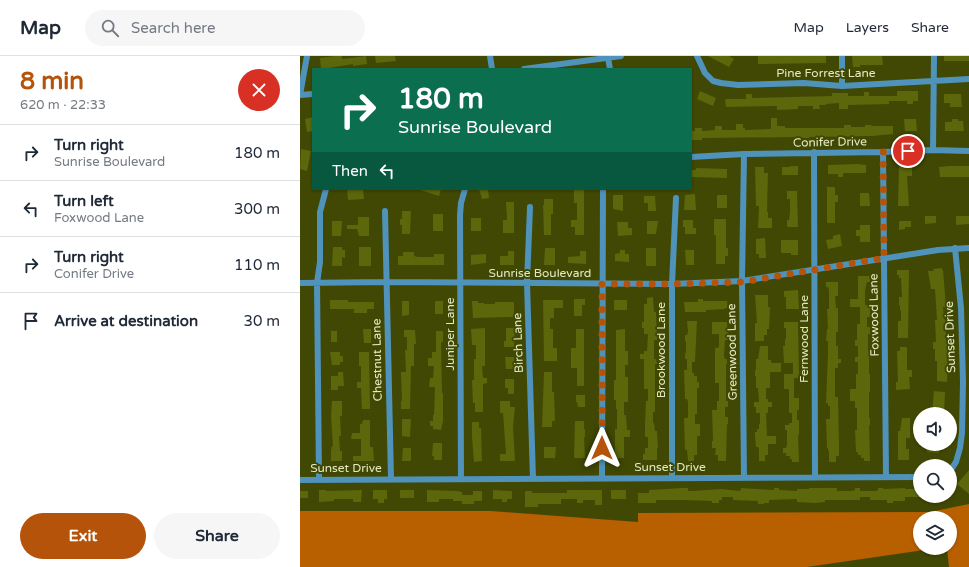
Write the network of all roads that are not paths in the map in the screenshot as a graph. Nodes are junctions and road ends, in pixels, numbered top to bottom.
1 (307, 56) edge
2 (490, 56) edge
3 (621, 56) edge
4 (697, 56) edge
5 (842, 56) edge
6 (934, 56) edge
7 (608, 58) junction
8 (492, 68) edge
9 (532, 68) edge
10 (610, 68) edge
11 (969, 79) edge
12 (935, 80) junction
13 (842, 86) junction
14 (312, 94) edge
15 (300, 95) edge
16 (933, 150) junction
17 (969, 151) edge
18 (814, 152) junction
19 (883, 152) junction
20 (744, 154) junction
21 (692, 157) edge
22 (326, 190) edge
23 (465, 190) edge
24 (602, 190) edge
25 (676, 198) dead end
26 (530, 207) dead end
27 (385, 211) dead end
28 (955, 248) junction
29 (969, 248) edge
30 (884, 258) junction
31 (814, 270) junction
32 (386, 282) junction
33 (742, 282) junction
34 (300, 283) edge
35 (317, 283) junction
36 (461, 283) junction
37 (527, 284) junction
38 (602, 284) junction
39 (672, 284) junction
40 (957, 459) edge
41 (815, 477) junction
42 (886, 477) junction
43 (913, 477) edge
44 (533, 478) junction
45 (602, 478) junction
46 (672, 478) junction
47 (744, 478) junction
48 (391, 479) junction
49 (461, 479) junction
50 (300, 480) edge
51 (319, 480) junction

1 - 15 street
2 - 8 street
3 - 7 street
4 - 13 street, Pine Forrest Lane
5 - 13 street
6 - 12 street
7 - 9 street
7 - 10 street
11 - 12 street, Pine Forrest Lane
12 - 13 street, Pine Forrest Lane
12 - 16 street
14 - 15 street
16 - 17 street, Conifer Drive
16 - 19 street, Conifer Drive
18 - 19 street, Conifer Drive
18 - 20 street, Conifer Drive
18 - 31 street, Fernwood Lane
19 - 30 street, Foxwood Lane
20 - 21 street, Conifer Drive
20 - 33 street, Greenwood Lane
22 - 35 street
23 - 36 street, Juniper Lane
24 - 38 street
25 - 39 street, Brookwood Lane
26 - 37 street, Birch Lane
27 - 32 street, Chestnut Lane
28 - 29 street, Sunrise Boulevard
28 - 30 street, Sunrise Boulevard
28 - 40 street, Sunset Drive
30 - 31 street, Sunrise Boulevard
30 - 42 street, Foxwood Lane
31 - 33 street, Sunrise Boulevard
31 - 41 street, Fernwood Lane
32 - 35 street, Sunrise Boulevard
32 - 36 street, Sunrise Boulevard
32 - 48 street, Chestnut Lane
33 - 39 street, Sunrise Boulevard
33 - 47 street, Greenwood Lane
34 - 35 street, Sunrise Boulevard
35 - 51 street
36 - 37 street, Sunrise Boulevard
36 - 49 street, Juniper Lane
37 - 38 street, Sunrise Boulevard
37 - 44 street, Birch Lane
38 - 39 street, Sunrise Boulevard
38 - 45 street
39 - 46 street, Brookwood Lane
41 - 42 street, Sunset Drive
41 - 47 street, Sunset Drive
42 - 43 street, Sunset Drive
44 - 45 street, Sunset Drive
44 - 49 street, Sunset Drive
45 - 46 street, Sunset Drive
46 - 47 street, Sunset Drive
48 - 49 street, Sunset Drive
48 - 51 street, Sunset Drive
50 - 51 street, Sunset Drive

